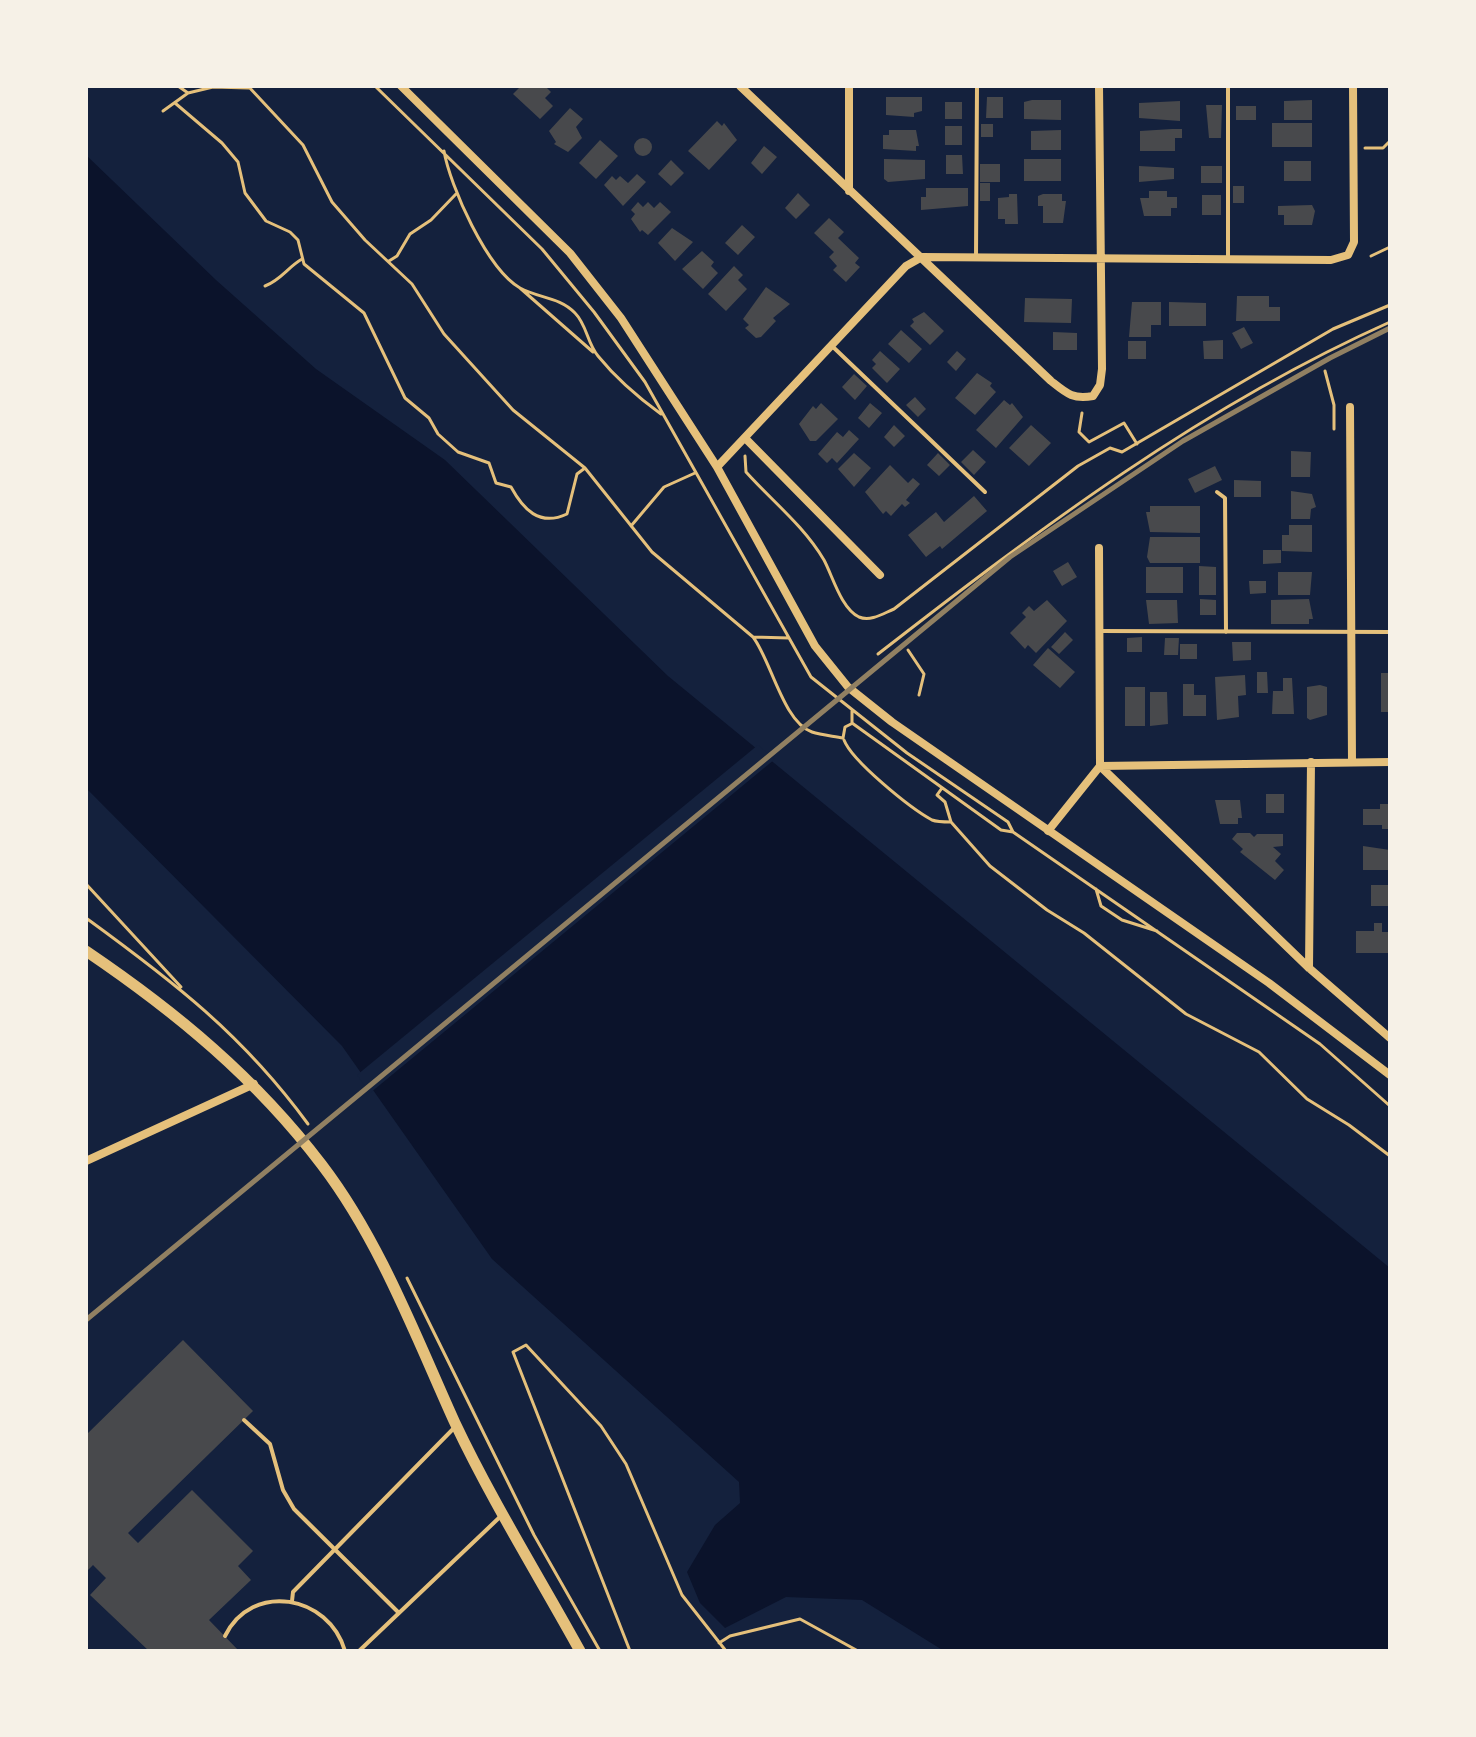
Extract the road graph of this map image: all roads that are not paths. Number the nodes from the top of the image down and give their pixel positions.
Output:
1 (401, 86) edge
2 (740, 86) edge
3 (849, 86) edge
4 (977, 86) edge
5 (1099, 86) edge
6 (1228, 86) edge
7 (1353, 86) edge
8 (849, 191) junction
9 (922, 257) junction
10 (976, 257) junction
11 (1099, 258) junction
12 (1228, 259) junction
13 (832, 346) junction
14 (1350, 407) dead end
15 (746, 439) junction
16 (717, 467) junction
17 (985, 492) dead end
18 (1217, 492) dead end
19 (1099, 548) dead end
20 (880, 575) dead end
21 (1100, 631) junction
22 (1226, 632) junction
23 (1352, 632) junction
24 (1390, 632) edge
25 (1311, 762) junction
26 (1352, 762) junction
27 (1390, 762) edge
28 (1100, 766) junction
29 (1048, 831) junction
30 (86, 951) edge
31 (1309, 968) junction
32 (1390, 1038) edge
33 (1390, 1075) edge
34 (254, 1084) junction
35 (87, 1159) edge
36 (244, 1420) dead end
37 (457, 1426) junction
38 (503, 1514) junction
39 (335, 1550) junction
40 (292, 1601) junction
41 (399, 1613) junction
42 (225, 1636) dead end
43 (345, 1651) edge
44 (359, 1651) edge
45 (580, 1651) edge

1 - 16 street
2 - 8 street
3 - 8 street
4 - 10 lane
5 - 11 street
6 - 12 lane
7 - 12 street
8 - 9 street
9 - 10 street
9 - 11 street
9 - 13 street
10 - 11 street
11 - 12 street
13 - 15 street
13 - 17 lane
14 - 23 street
15 - 16 street
15 - 20 street
16 - 29 street
18 - 22 lane
19 - 21 street
21 - 22 lane
21 - 28 street
22 - 23 lane
23 - 24 lane
23 - 26 street
25 - 26 street
25 - 28 street
25 - 31 street
26 - 27 street
28 - 29 street
28 - 31 street
29 - 33 street
30 - 34 street
31 - 32 street
34 - 35 street
34 - 37 street
36 - 39 lane
37 - 38 street
37 - 39 lane
38 - 41 lane
38 - 45 street
39 - 40 lane
39 - 41 lane
40 - 42 lane
40 - 43 lane
41 - 44 lane

